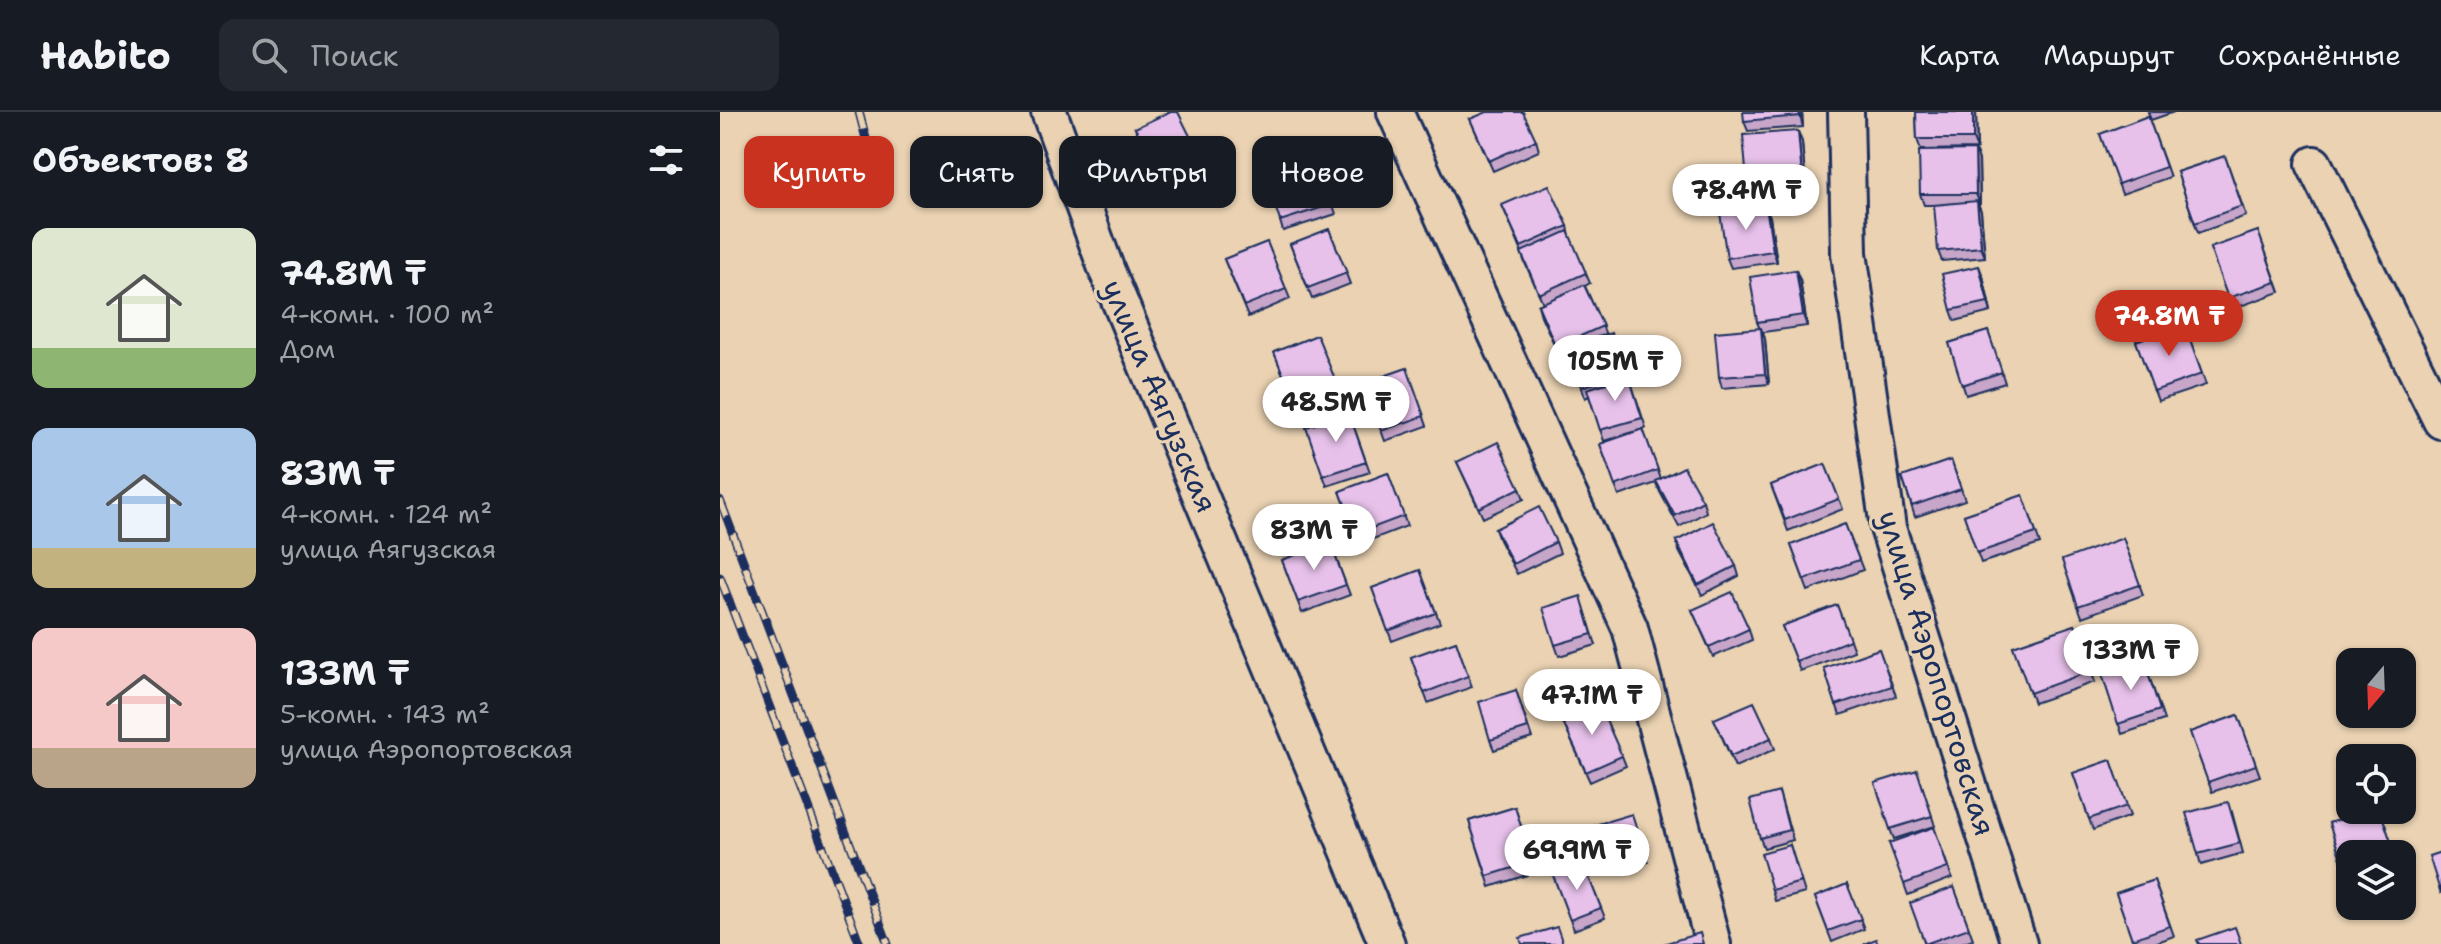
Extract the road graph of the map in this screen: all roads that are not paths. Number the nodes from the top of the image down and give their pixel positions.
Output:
1 (1049, 112) edge
2 (1395, 112) edge
3 (1846, 112) edge
4 (2314, 164) dead end
5 (2441, 421) edge
6 (1387, 944) edge
7 (1713, 944) edge
8 (2019, 944) edge

1 - 6 street, улица Аягузская
2 - 7 street
3 - 8 street, улица Аэропортовская
4 - 5 street

